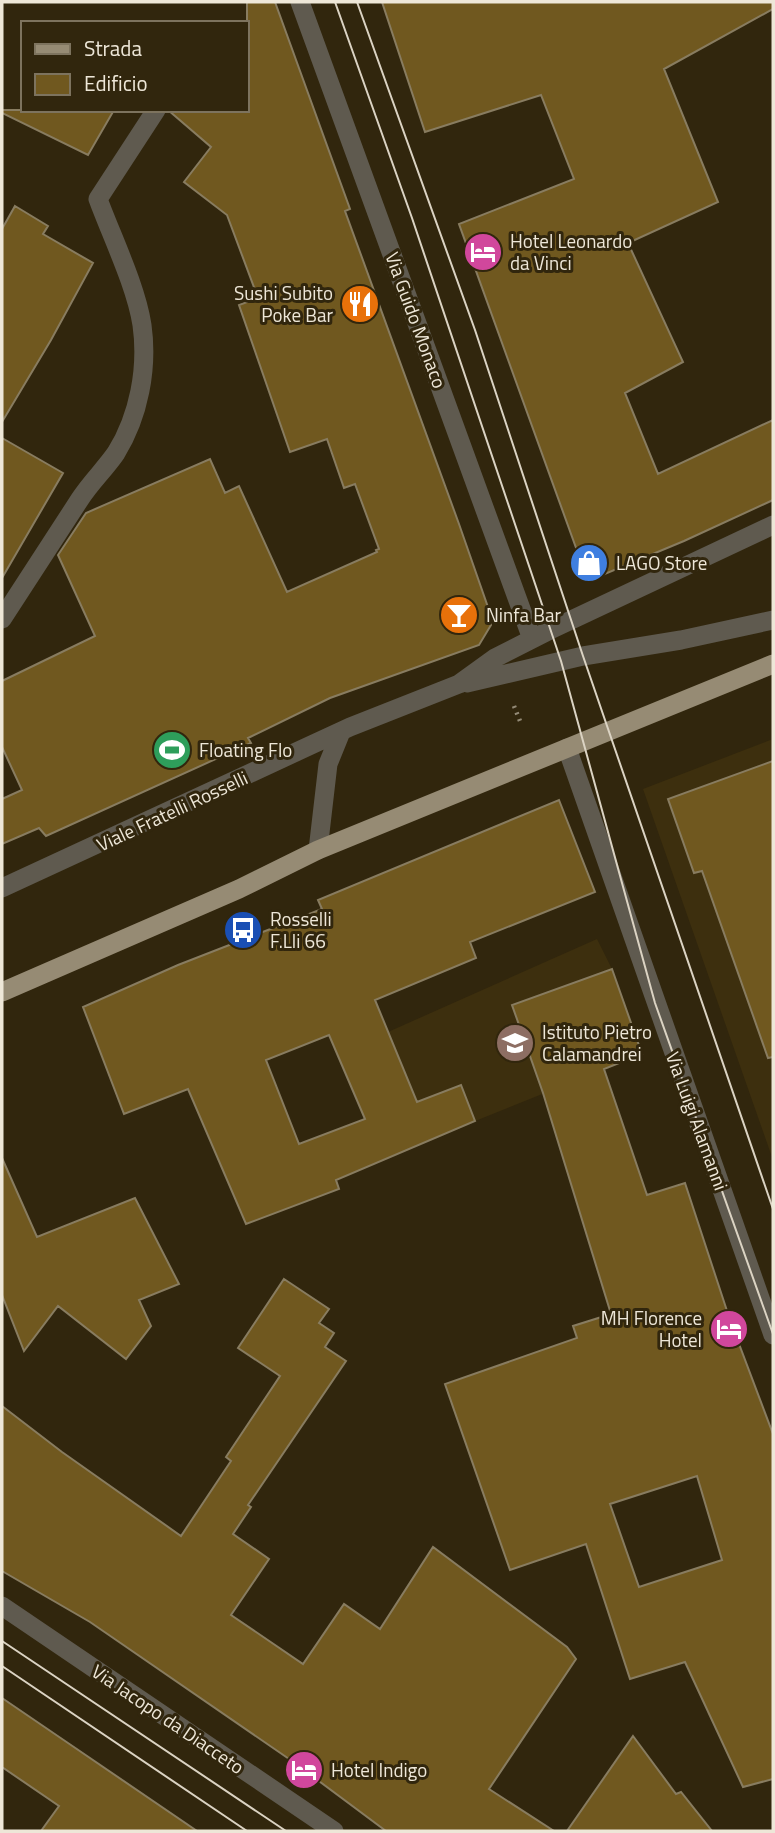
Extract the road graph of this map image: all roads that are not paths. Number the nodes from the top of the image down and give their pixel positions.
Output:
1 (300, 2) edge
2 (155, 112) edge
3 (773, 526) edge
4 (2, 619) edge
5 (773, 620) edge
6 (531, 639) junction
7 (773, 664) edge
8 (459, 684) junction
9 (341, 732) junction
10 (567, 748) junction
11 (318, 850) junction
12 (2, 888) edge
13 (2, 992) edge
14 (773, 1335) edge
15 (2, 1606) edge
16 (334, 1831) edge

1 - 6 street, Via Guido Monaco
2 - 4 street
3 - 6 street, Viale Fratelli Rosselli
5 - 8 street, Viale Fratelli Rosselli
6 - 8 street, Viale Fratelli Rosselli
7 - 10 main road
8 - 9 street, Viale Fratelli Rosselli
9 - 11 street
9 - 12 street, Viale Fratelli Rosselli
10 - 11 main road
10 - 14 street, Via Luigi Alamanni
11 - 13 main road
15 - 16 street, Via Jacopo da Diacceto

